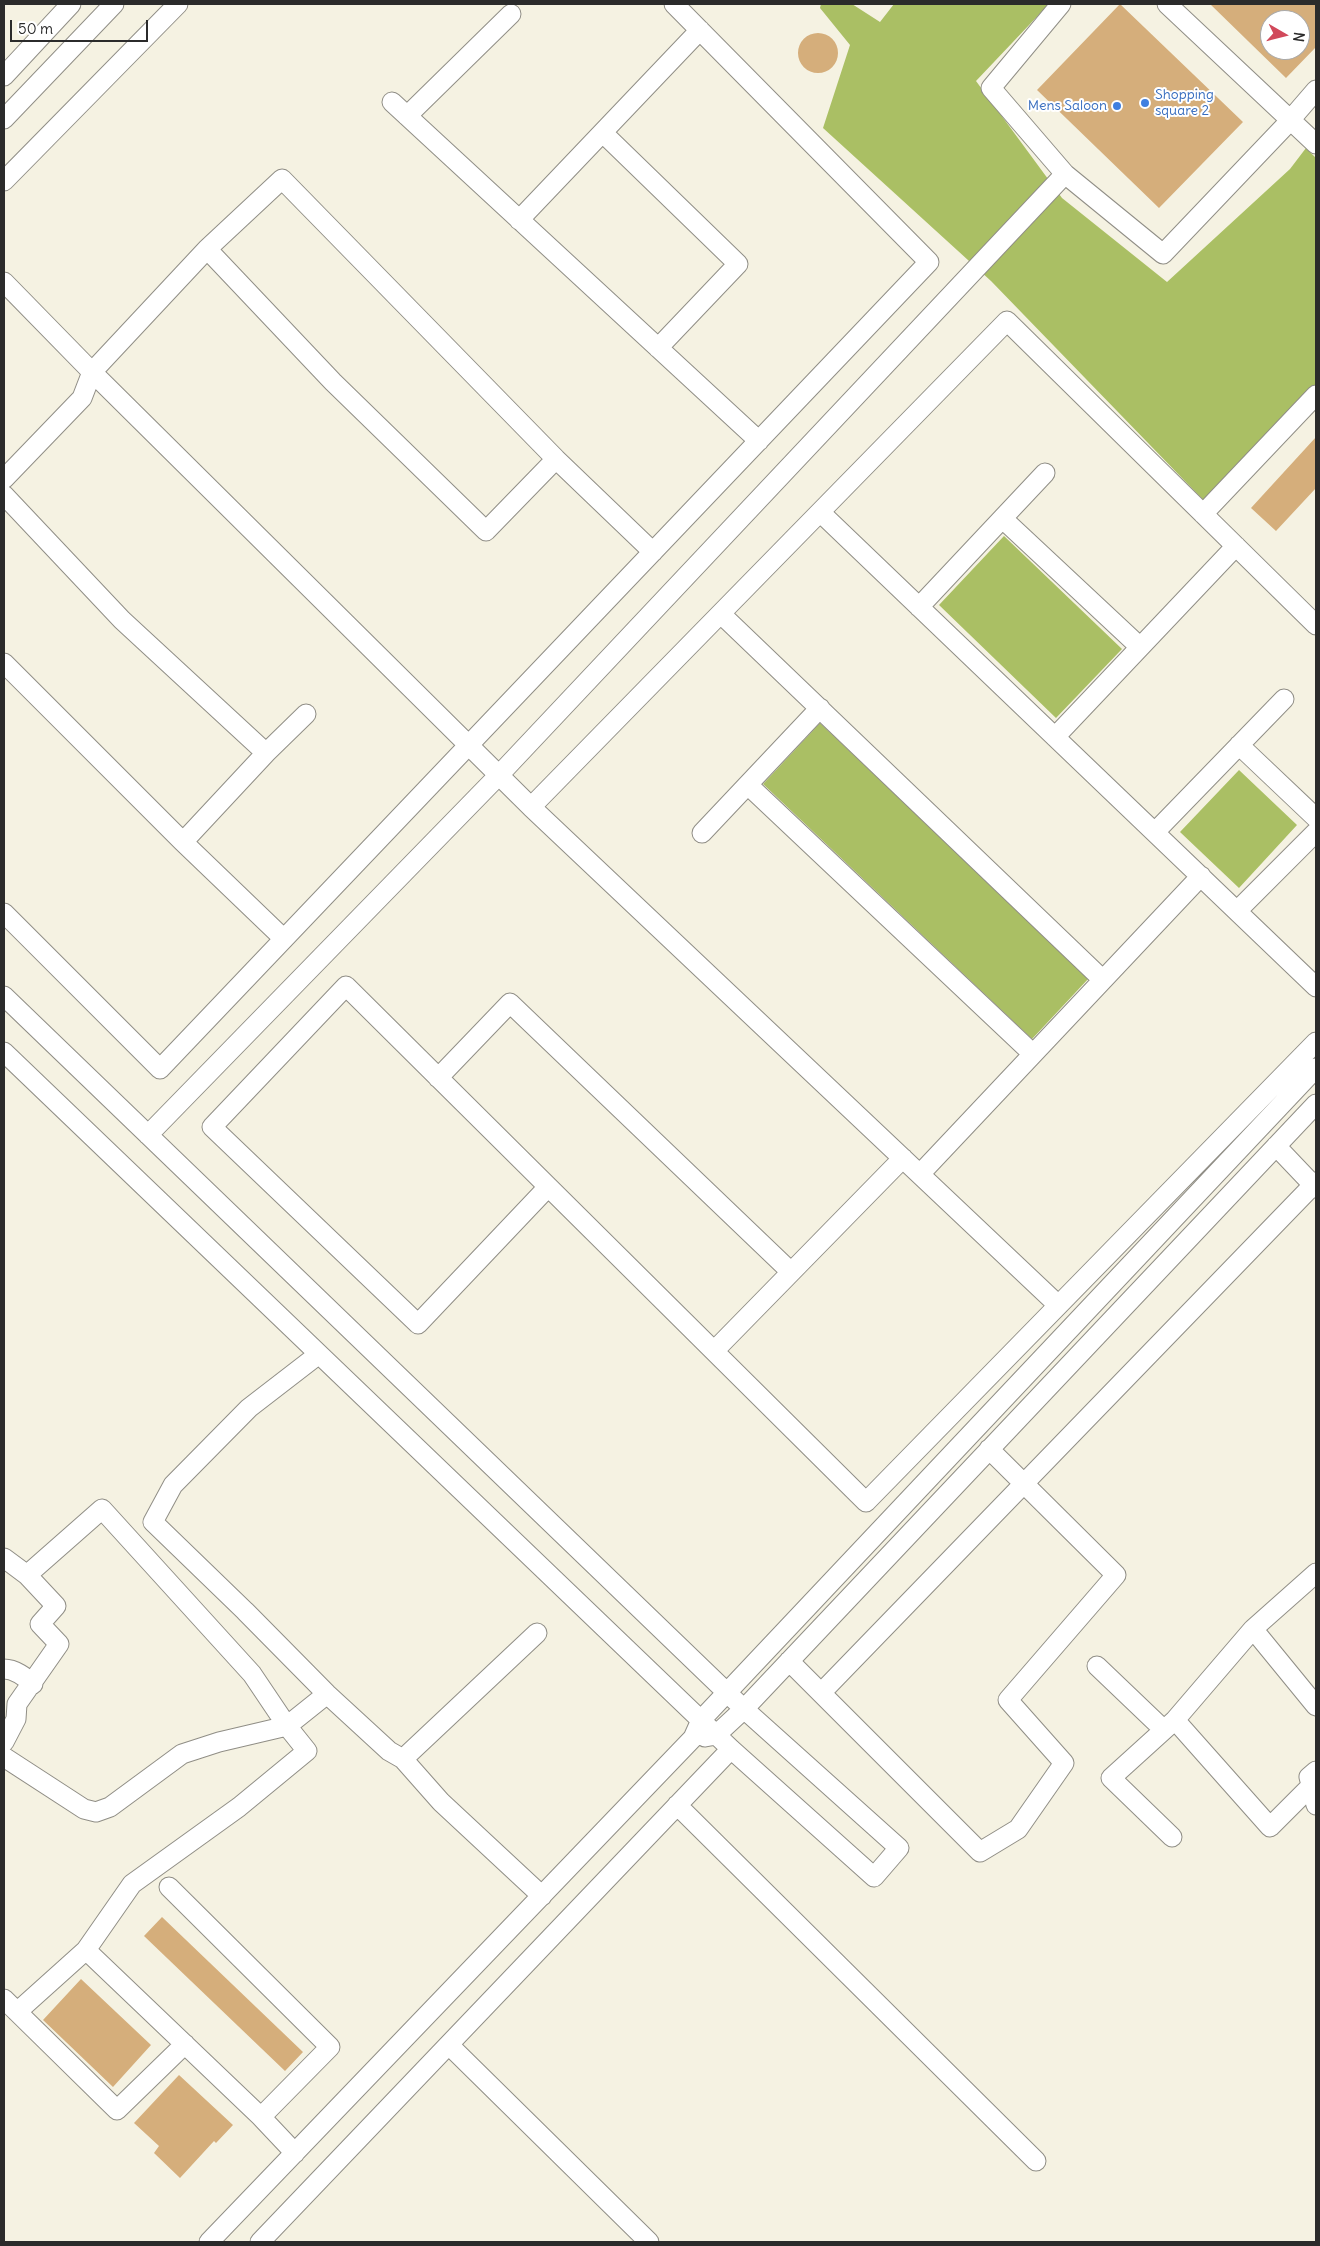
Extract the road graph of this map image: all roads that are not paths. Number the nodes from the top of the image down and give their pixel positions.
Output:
1 (71, 4) edge
2 (114, 4) edge
3 (178, 4) edge
4 (674, 4) edge
5 (1061, 4) edge
6 (1167, 4) edge
7 (511, 14) dead end
8 (700, 30) junction
9 (4, 76) edge
10 (1316, 90) edge
11 (392, 102) dead end
12 (407, 116) junction
13 (4, 119) edge
14 (1291, 119) junction
15 (603, 133) junction
16 (1316, 144) edge
17 (1065, 174) junction
18 (4, 181) edge
19 (519, 220) junction
20 (207, 249) junction
21 (4, 282) edge
22 (658, 348) junction
23 (92, 372) junction
24 (1316, 395) edge
25 (759, 441) junction
26 (556, 459) junction
27 (1046, 473) dead end
28 (4, 478) edge
29 (4, 495) edge
30 (820, 512) junction
31 (1203, 514) junction
32 (1003, 519) junction
33 (1236, 546) junction
34 (654, 552) junction
35 (919, 607) junction
36 (721, 614) junction
37 (1316, 625) edge
38 (1140, 647) junction
39 (4, 663) edge
40 (1284, 699) dead end
41 (820, 708) junction
42 (306, 714) dead end
43 (1055, 737) junction
44 (469, 745) junction
45 (1239, 745) junction
46 (266, 753) junction
47 (499, 774) junction
48 (748, 785) junction
49 (531, 807) junction
50 (1316, 818) edge
51 (1155, 832) junction
52 (1316, 832) edge
53 (702, 833) dead end
54 (183, 842) junction
55 (1201, 876) junction
56 (1236, 910) junction
57 (4, 913) edge
58 (284, 939) junction
59 (1103, 980) junction
60 (1316, 987) edge
61 (4, 996) edge
62 (1316, 1042) edge
63 (4, 1052) edge
64 (1033, 1054) junction
65 (1316, 1068) edge
66 (438, 1078) junction
67 (1316, 1104) edge
68 (148, 1135) junction
69 (1276, 1146) junction
70 (903, 1158) junction
71 (920, 1174) junction
72 (1315, 1185) edge
73 (548, 1187) junction
74 (791, 1272) junction
75 (1058, 1305) junction
76 (714, 1351) junction
77 (318, 1354) junction
78 (989, 1449) junction
79 (1024, 1483) junction
80 (153, 1522) junction
81 (124, 1533) junction
82 (4, 1558) edge
83 (1316, 1573) edge
84 (26, 1575) junction
85 (1252, 1629) junction
86 (537, 1633) dead end
87 (789, 1661) junction
88 (1097, 1666) dead end
89 (4, 1669) edge
90 (33, 1684) junction
91 (727, 1693) junction
92 (821, 1693) junction
93 (327, 1694) junction
94 (10, 1702) edge
95 (1316, 1706) edge
96 (744, 1709) junction
97 (701, 1720) junction
98 (1169, 1725) junction
99 (287, 1726) junction
100 (716, 1736) junction
101 (694, 1738) junction
102 (4, 1742) edge
103 (731, 1749) junction
104 (4, 1757) edge
105 (403, 1759) junction
106 (1314, 1778) edge
107 (1316, 1805) edge
108 (677, 1806) junction
109 (1172, 1837) dead end
110 (169, 1887) dead end
111 (542, 1896) junction
112 (86, 1950) junction
113 (10, 2005) edge
114 (184, 2044) junction
115 (449, 2044) junction
116 (261, 2117) junction
117 (294, 2153) junction
118 (1036, 2161) dead end
119 (209, 2242) edge
120 (260, 2242) edge
121 (649, 2242) edge

1 - 9 street
2 - 13 street
3 - 18 street
4 - 8 street
5 - 17 street
6 - 14 street
7 - 12 street
8 - 15 street
8 - 25 street
10 - 14 street
11 - 12 street
12 - 19 street
14 - 16 street
14 - 17 street
15 - 19 street
15 - 22 street
17 - 47 street
19 - 22 street
20 - 23 street
20 - 26 street
20 - 26 street
21 - 23 street
22 - 25 street
23 - 28 street
23 - 44 street
24 - 31 street
25 - 34 street
26 - 34 street
27 - 32 street
29 - 46 street
30 - 31 street
30 - 35 street
30 - 36 street
31 - 33 street
32 - 35 street
32 - 38 street
33 - 37 street
33 - 38 street
34 - 44 street
35 - 43 street
36 - 41 street
36 - 49 street
38 - 43 street
39 - 54 street
40 - 45 street
41 - 48 street
41 - 59 street
42 - 46 street
43 - 51 street
44 - 47 street
44 - 58 street
45 - 50 street
45 - 51 street
46 - 54 street
47 - 49 street
47 - 68 street
48 - 53 street
48 - 64 street
49 - 70 street
51 - 55 street
52 - 56 street
54 - 58 street
55 - 56 street
55 - 59 street
56 - 60 street
57 - 58 street
59 - 64 street
61 - 68 street
62 - 75 street
63 - 77 street
64 - 71 street
65 - 91 street
66 - 73 street
66 - 73 street
66 - 74 street
67 - 69 street
68 - 91 street
69 - 72 street
69 - 78 street
70 - 71 street
70 - 74 street
71 - 75 street
72 - 79 street
73 - 76 street
74 - 76 street
75 - 76 street
77 - 80 street
77 - 97 street
78 - 79 street
78 - 87 street
79 - 92 street
79 - 92 street
80 - 81 street
80 - 93 street
81 - 84 street
81 - 99 street
82 - 84 street
83 - 85 street
84 - 90 street
85 - 95 street
85 - 98 street
86 - 105 street
87 - 92 street
87 - 96 street
88 - 98 street
89 - 90 street
90 - 94 street
91 - 96 street
91 - 97 street
93 - 99 street
93 - 105 street
94 - 102 street
96 - 100 street
96 - 103 street
97 - 100 street
97 - 101 street
98 - 106 street
98 - 109 street
99 - 104 street
99 - 112 street
100 - 101 street
100 - 103 street
101 - 111 street
103 - 108 street
105 - 111 street
106 - 107 street
108 - 115 street
108 - 118 street
110 - 116 street
111 - 117 street
112 - 113 street
112 - 114 street
113 - 114 street
114 - 116 street
115 - 120 street
115 - 121 street
116 - 117 street
117 - 119 street

